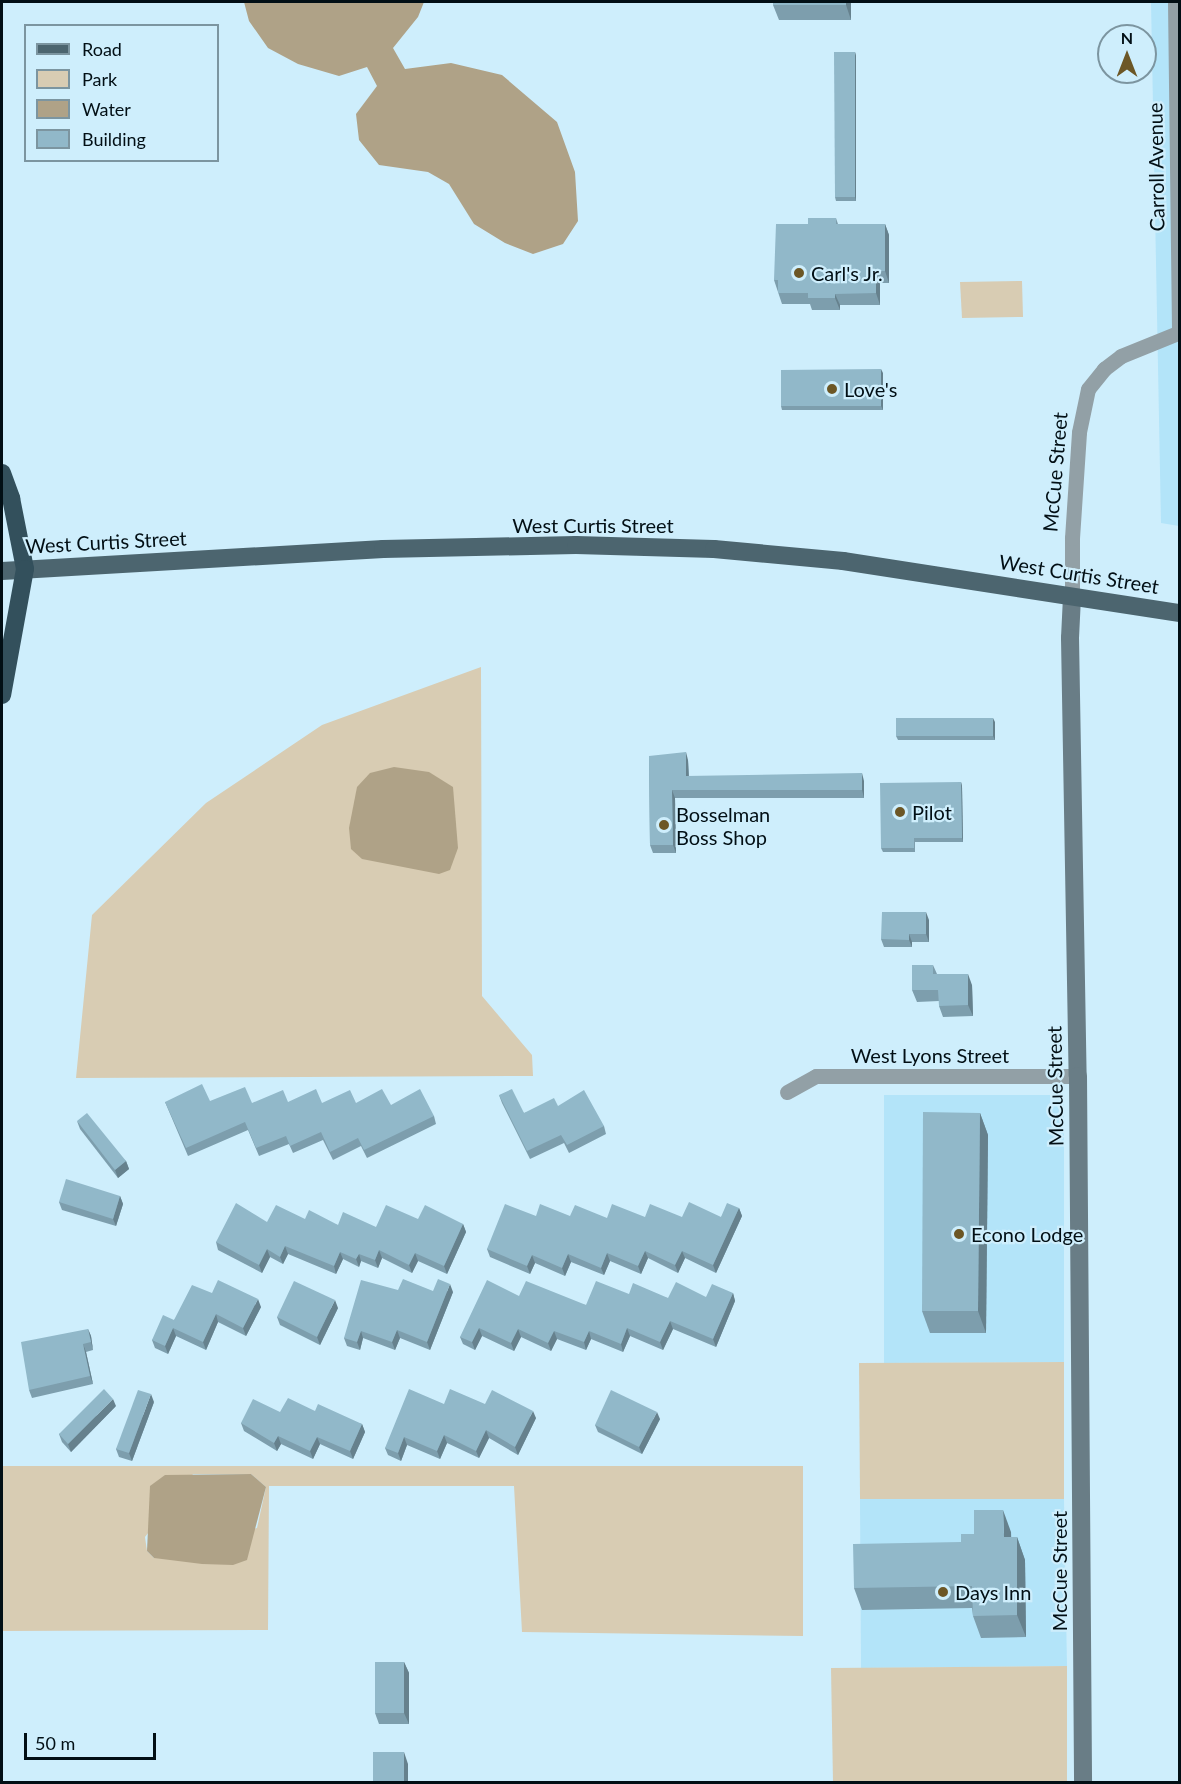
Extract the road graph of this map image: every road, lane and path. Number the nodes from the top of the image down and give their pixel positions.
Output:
1 (1175, 2) edge
2 (1179, 332) edge
3 (2, 473) edge
4 (25, 569) junction
5 (2, 571) edge
6 (1072, 597) junction
7 (1179, 613) edge
8 (2, 694) edge
9 (1078, 1076) junction
10 (787, 1092) dead end
11 (1083, 1782) edge

1 - 2 street, Carroll Avenue
2 - 6 street, McCue Street
3 - 4 highway
4 - 5 main road, West Curtis Street
4 - 6 main road, West Curtis Street
4 - 8 highway
6 - 7 main road, West Curtis Street
6 - 9 main road, McCue Street
9 - 10 street, West Lyons Street
9 - 11 main road, McCue Street

